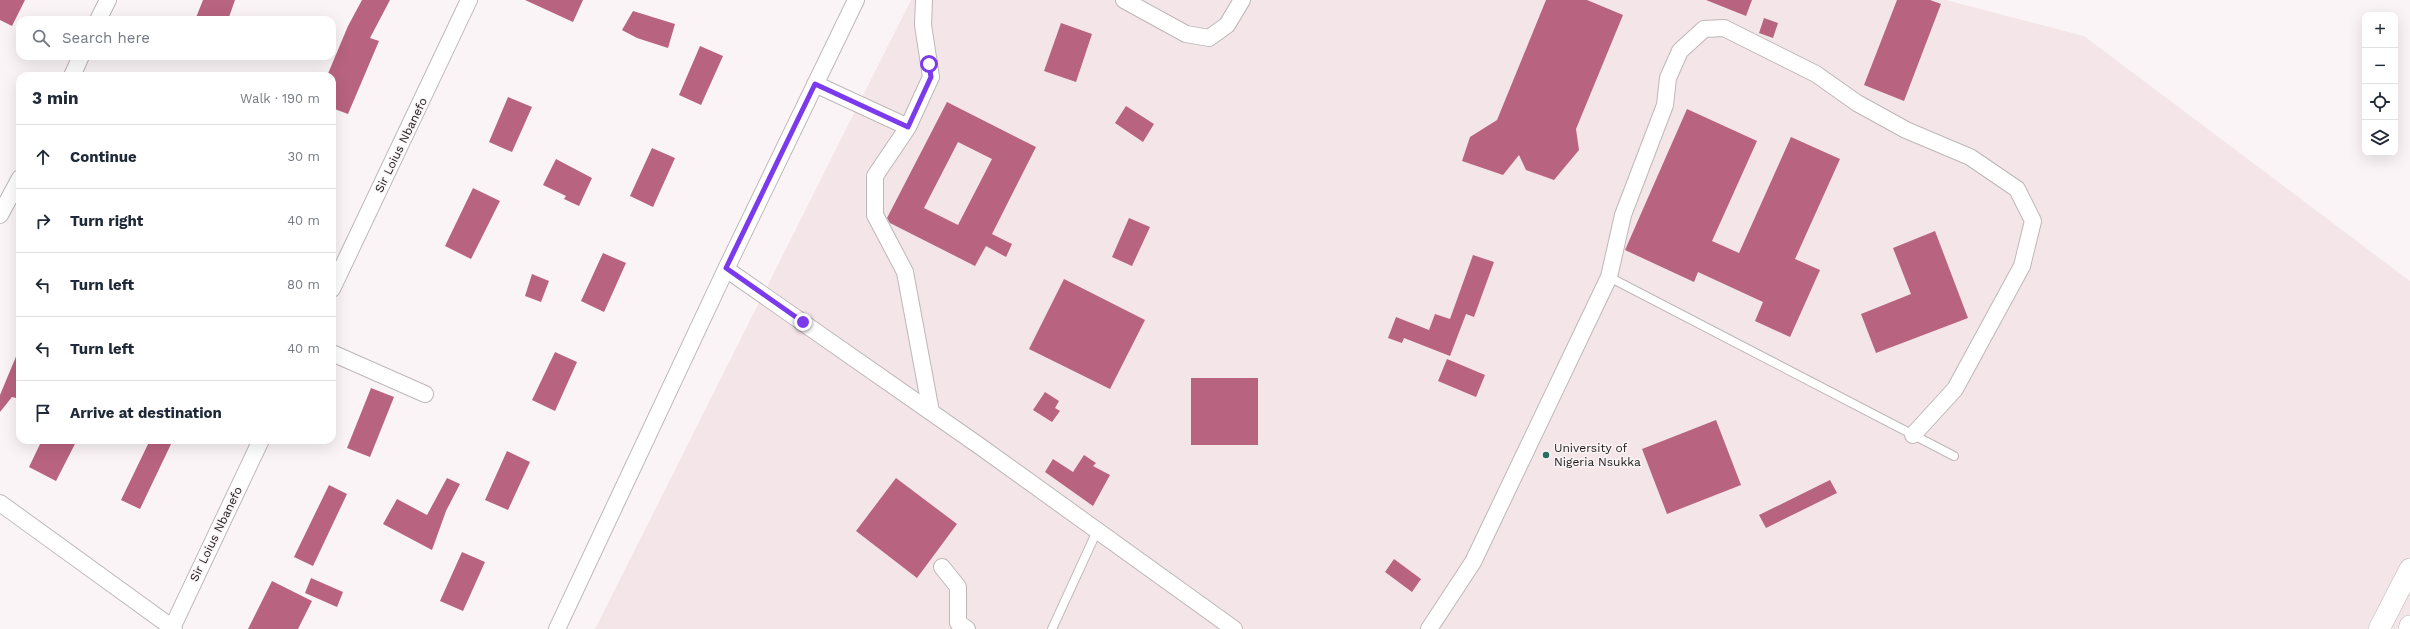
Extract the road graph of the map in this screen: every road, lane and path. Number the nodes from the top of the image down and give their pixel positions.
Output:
1 (108, 0) edge
2 (469, 0) edge
3 (856, 0) edge
4 (924, 0) edge
5 (1124, 0) edge
6 (1242, 0) edge
7 (100, 16) edge
8 (79, 60) edge
9 (74, 72) edge
10 (815, 84) junction
11 (908, 127) junction
12 (16, 185) edge
13 (0, 215) edge
14 (726, 268) junction
15 (1609, 277) junction
16 (336, 281) edge
17 (336, 355) edge
18 (425, 394) dead end
19 (931, 412) junction
20 (1913, 435) junction
21 (259, 444) edge
22 (1954, 456) dead end
23 (0, 503) edge
24 (1098, 531) junction
25 (942, 567) dead end
26 (2410, 569) edge
27 (2410, 626) edge
28 (173, 628) edge
29 (557, 629) edge
30 (966, 629) edge
31 (1052, 629) edge
32 (1234, 629) edge
33 (1429, 629) edge
34 (2379, 629) edge
35 (2409, 629) edge

1 - 7 street
2 - 16 street, Sir Loius Nbanefo
3 - 10 street
4 - 11 street
5 - 6 street
8 - 9 street
10 - 11 street
10 - 14 street
11 - 19 street
12 - 13 street
14 - 19 street
14 - 29 street
15 - 20 lane
15 - 20 street
15 - 33 street
17 - 18 street
19 - 24 street
20 - 22 lane
21 - 28 street, Sir Loius Nbanefo
23 - 28 street
24 - 31 lane
24 - 32 street
25 - 30 street
26 - 34 street
27 - 35 street

